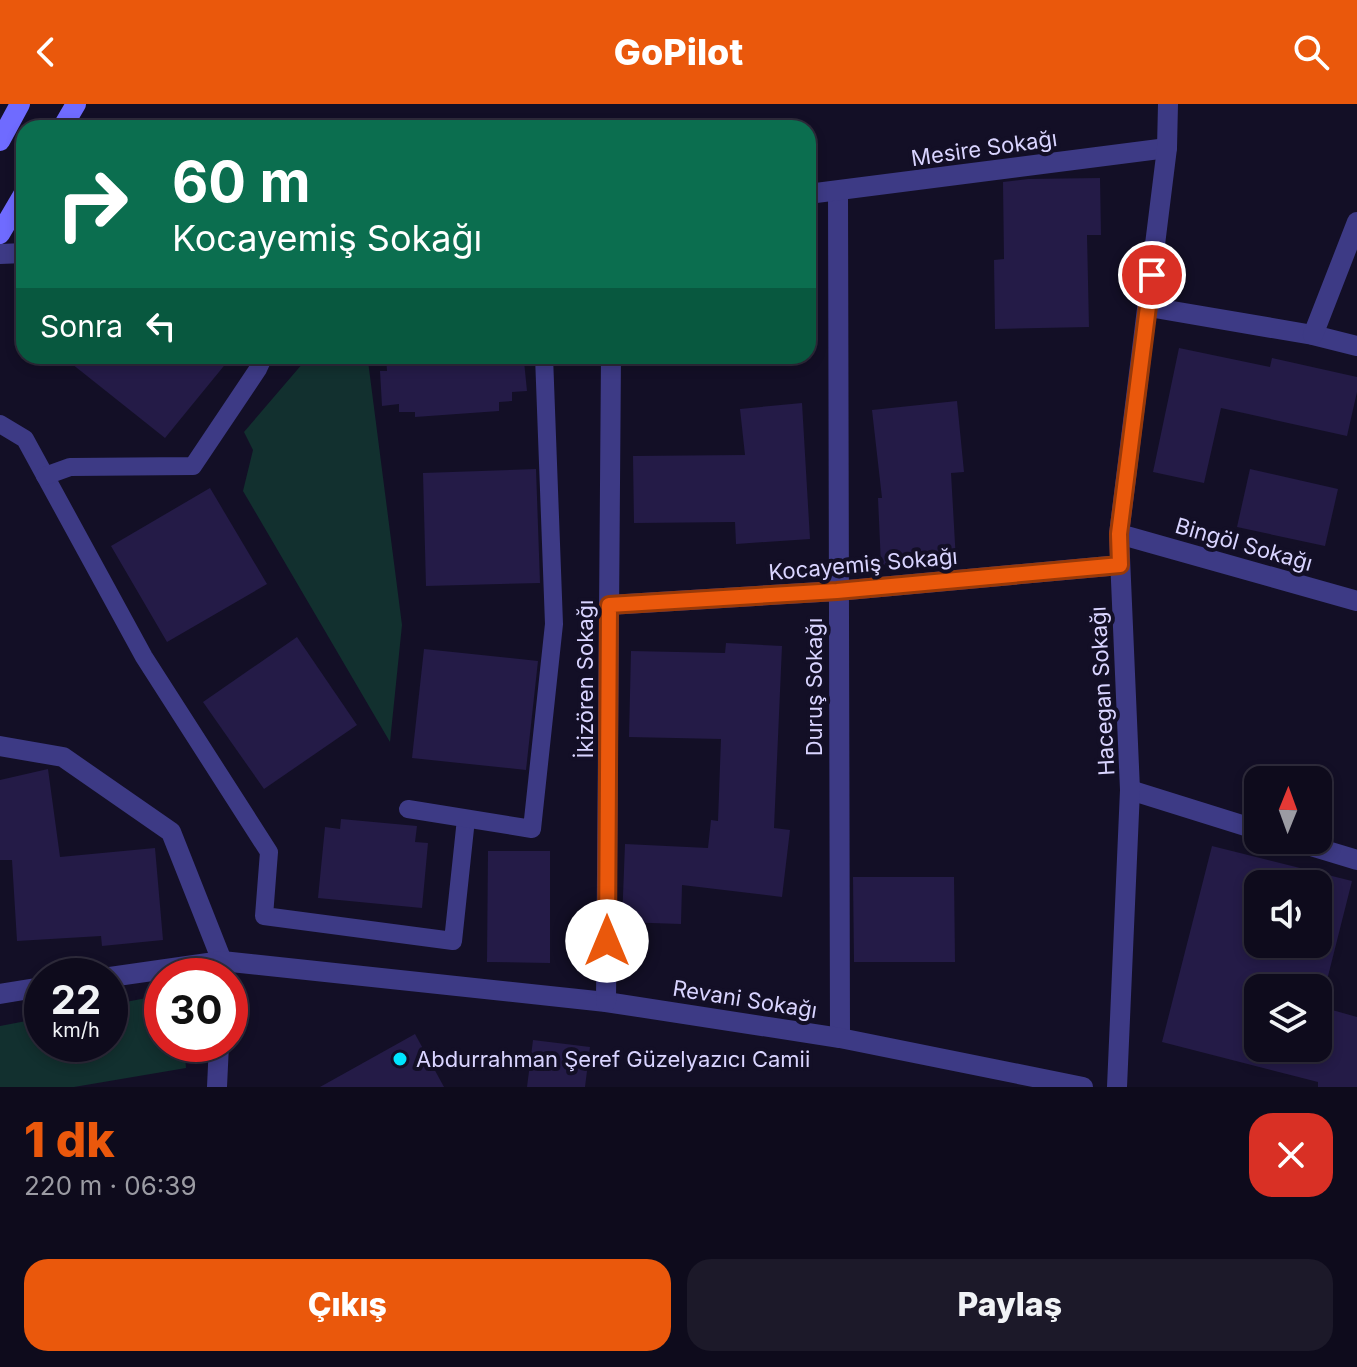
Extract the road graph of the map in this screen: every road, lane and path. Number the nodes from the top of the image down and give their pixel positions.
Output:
1 (20, 104) edge
2 (1168, 104) edge
3 (0, 141) edge
4 (1167, 148) junction
5 (838, 191) junction
6 (816, 193) edge
7 (16, 207) edge
8 (1357, 222) edge
9 (0, 234) edge
10 (1149, 307) junction
11 (1313, 335) junction
12 (1357, 346) edge
13 (260, 364) edge
14 (544, 364) edge
15 (611, 364) edge
16 (0, 424) edge
17 (45, 476) junction
18 (1119, 534) junction
19 (1120, 565) junction
20 (837, 591) junction
21 (1357, 601) edge
22 (609, 605) junction
23 (0, 746) edge
24 (1130, 790) junction
25 (408, 809) dead end
26 (466, 819) junction
27 (1244, 826) edge
28 (1332, 852) edge
29 (1357, 860) edge
30 (218, 958) edge
31 (248, 970) edge
32 (24, 990) edge
33 (0, 994) edge
34 (606, 1002) junction
35 (840, 1038) junction
36 (218, 1062) edge
37 (217, 1087) edge
38 (1083, 1087) edge
39 (1117, 1087) edge

1 - 3 main road
2 - 4 street, Hacegan Sokağı
4 - 5 street, Mesire Sokağı
4 - 10 street, Hacegan Sokağı
5 - 6 street, Mesire Sokağı
5 - 20 street, Duruş Sokağı
7 - 9 main road
8 - 11 street
10 - 11 street
10 - 18 street, Hacegan Sokağı
11 - 12 street
13 - 17 lane
14 - 26 lane
15 - 22 street, İkizören Sokağı
16 - 17 lane
17 - 26 lane
18 - 19 street, Hacegan Sokağı
18 - 21 street, Bingöl Sokağı
19 - 20 street, Kocayemiş Sokağı
19 - 24 street, Hacegan Sokağı
20 - 22 street, Kocayemiş Sokağı
20 - 35 street, Duruş Sokağı
22 - 34 street, İkizören Sokağı
23 - 30 street
24 - 27 street
24 - 39 street, Hacegan Sokağı
25 - 26 lane
28 - 29 street
31 - 34 street, Revani Sokağı
32 - 33 street
34 - 35 street, Revani Sokağı
35 - 38 street, Revani Sokağı
36 - 37 street

